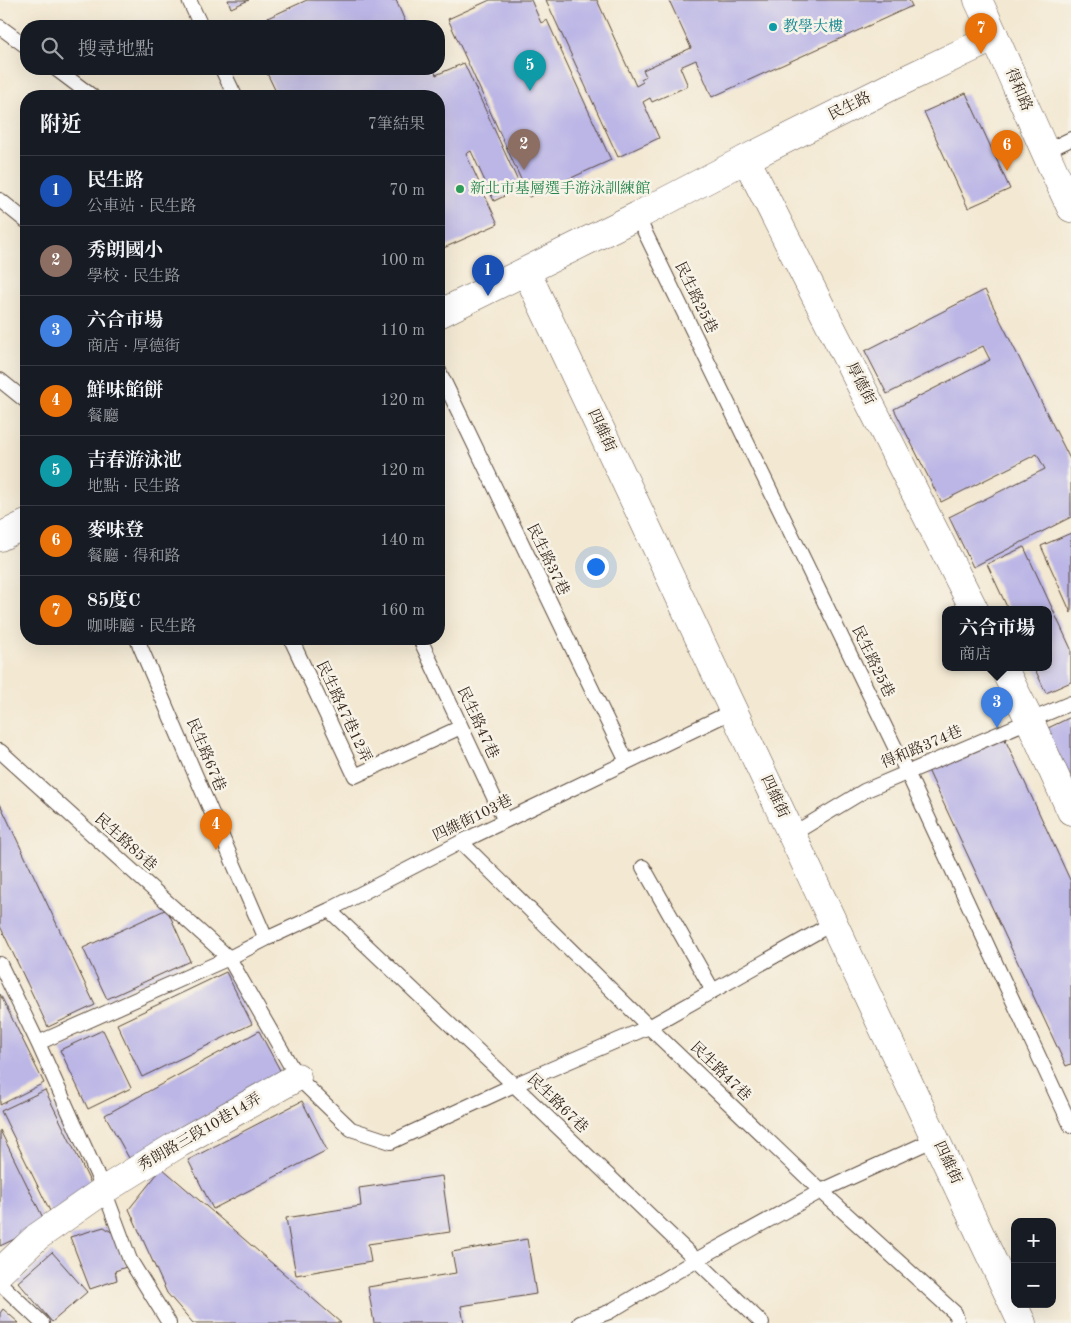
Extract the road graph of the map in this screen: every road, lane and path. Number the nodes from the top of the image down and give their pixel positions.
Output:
1 (189, 0) edge
2 (978, 0) edge
3 (198, 20) edge
4 (0, 27) edge
5 (995, 37) junction
6 (20, 42) edge
7 (64, 75) edge
8 (225, 75) edge
9 (84, 90) edge
10 (232, 90) edge
11 (1071, 139) edge
12 (1044, 152) junction
13 (746, 159) junction
14 (0, 200) edge
15 (1071, 208) edge
16 (20, 216) edge
17 (637, 216) junction
18 (526, 271) junction
19 (445, 311) edge
20 (0, 380) edge
21 (445, 384) edge
22 (20, 396) edge
23 (20, 527) edge
24 (0, 537) edge
25 (972, 606) edge
26 (140, 645) edge
27 (294, 645) edge
28 (423, 645) edge
29 (1005, 671) edge
30 (1071, 703) edge
31 (733, 711) junction
32 (1029, 720) junction
33 (461, 727) junction
34 (0, 751) edge
35 (626, 762) junction
36 (907, 772) junction
37 (1071, 811) edge
38 (505, 821) junction
39 (791, 834) junction
40 (461, 842) junction
41 (643, 867) dead end
42 (329, 910) junction
43 (833, 923) junction
44 (266, 939) junction
45 (229, 958) junction
46 (0, 964) edge
47 (713, 991) junction
48 (649, 1027) junction
49 (38, 1043) junction
50 (297, 1077) junction
51 (514, 1085) junction
52 (1071, 1126) edge
53 (935, 1139) junction
54 (104, 1190) junction
55 (821, 1191) junction
56 (696, 1260) junction
57 (0, 1272) edge
58 (0, 1282) edge
59 (42, 1323) edge
60 (169, 1323) edge
61 (580, 1323) edge
62 (762, 1323) edge
63 (958, 1323) edge
64 (1022, 1323) edge

1 - 3 lane
2 - 5 street, 得和路
4 - 6 lane
5 - 12 street, 得和路
5 - 13 street, 民生路
7 - 9 lane
8 - 10 lane
11 - 12 lane
12 - 15 street, 得和路
13 - 17 street, 民生路
13 - 25 street, 厚德街
14 - 16 lane
17 - 18 street, 民生路
17 - 36 lane, 民生路25巷
18 - 19 street, 民生路
18 - 31 street, 四維街
20 - 22 lane
21 - 35 lane, 民生路37巷
23 - 24 street
26 - 44 lane, 民生路67巷
27 - 33 lane, 民生路47巷12弄
28 - 33 lane, 民生路47巷
29 - 32 street
30 - 32 lane, 得和路374巷
31 - 35 lane, 四維街103巷
31 - 39 street, 四維街
32 - 36 lane, 得和路374巷
32 - 37 street
33 - 38 lane, 民生路47巷
34 - 45 lane, 民生路85巷
35 - 38 lane, 四維街103巷
36 - 39 lane, 得和路374巷
36 - 52 lane, 民生路25巷
38 - 40 lane, 四維街103巷
39 - 43 street, 四維街
40 - 42 lane, 四維街103巷
40 - 48 lane, 民生路47巷
41 - 47 lane
42 - 44 lane, 四維街103巷
42 - 51 lane, 民生路67巷
43 - 47 lane, 民生路85巷
43 - 53 street, 四維街
44 - 45 lane, 四維街103巷
45 - 49 lane
45 - 50 lane, 民生路85巷
46 - 49 lane
47 - 48 lane, 民生路85巷
48 - 51 lane, 民生路85巷
48 - 55 lane, 民生路47巷
49 - 54 lane
50 - 51 lane, 民生路85巷
50 - 54 street, 秀朗路三段10巷14弄
51 - 56 lane, 民生路67巷
53 - 55 lane
53 - 64 street, 四維街
54 - 57 street, 秀朗路三段10巷14弄
54 - 60 lane
55 - 56 lane
55 - 63 lane, 民生路47巷
56 - 61 lane
56 - 62 lane, 民生路67巷
58 - 59 lane

